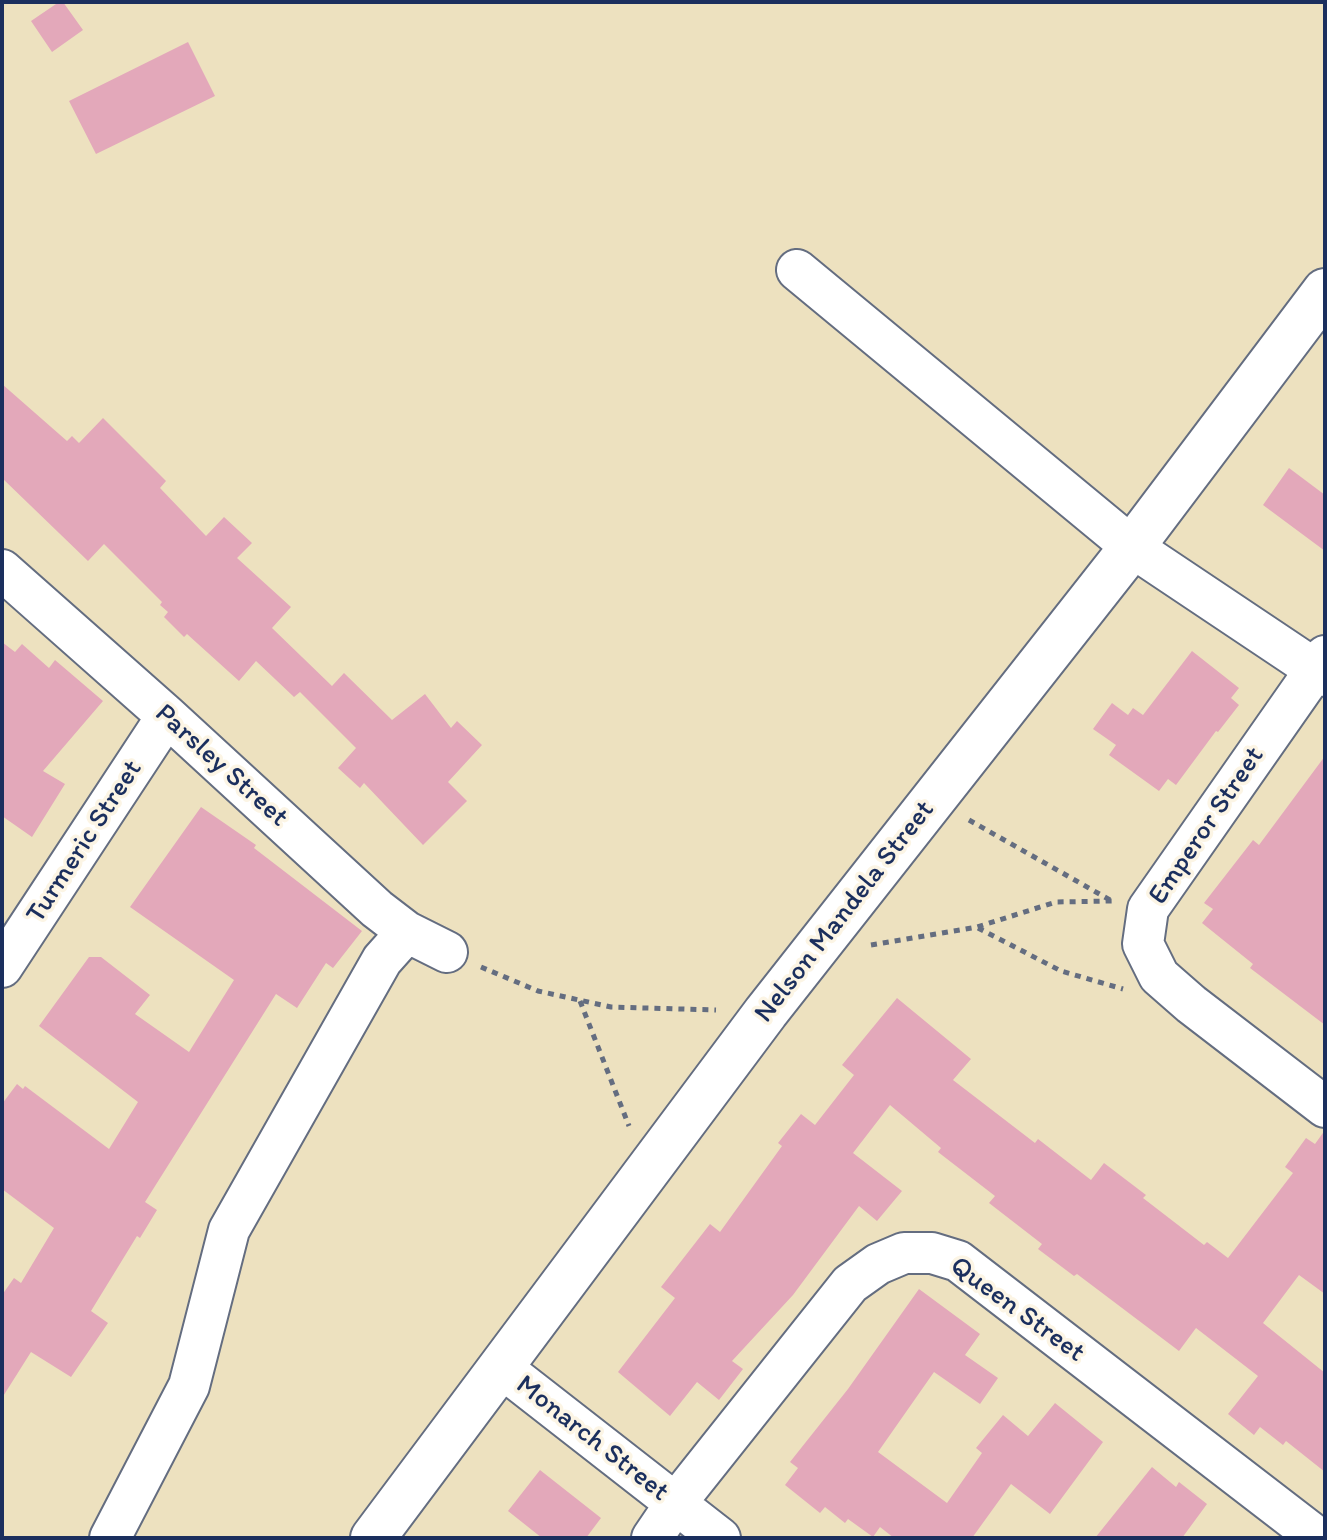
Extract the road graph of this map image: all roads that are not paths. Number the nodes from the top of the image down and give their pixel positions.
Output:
1 (797, 270) dead end
2 (1325, 291) edge
3 (1132, 547) junction
4 (2, 570) edge
5 (1322, 667) edge
6 (167, 716) junction
7 (407, 932) junction
8 (447, 952) road end
9 (2, 967) edge
10 (1325, 1107) edge
11 (502, 1368) junction
12 (675, 1504) junction
13 (110, 1538) edge
14 (373, 1538) edge
15 (652, 1538) edge
16 (720, 1538) edge
17 (1318, 1538) edge

1 - 3 street
2 - 3 street, Nelson Mandela Street
3 - 5 street
3 - 11 street, Nelson Mandela Street
4 - 6 street, Parsley Street
5 - 10 street, Emperor Street
6 - 7 street, Parsley Street
6 - 9 street, Turmeric Street
7 - 8 street, Parsley Street
7 - 13 street
11 - 12 street, Monarch Street
11 - 14 street, Nelson Mandela Street
12 - 15 street, Queen Street
12 - 16 street, Monarch Street
12 - 17 street, Queen Street

